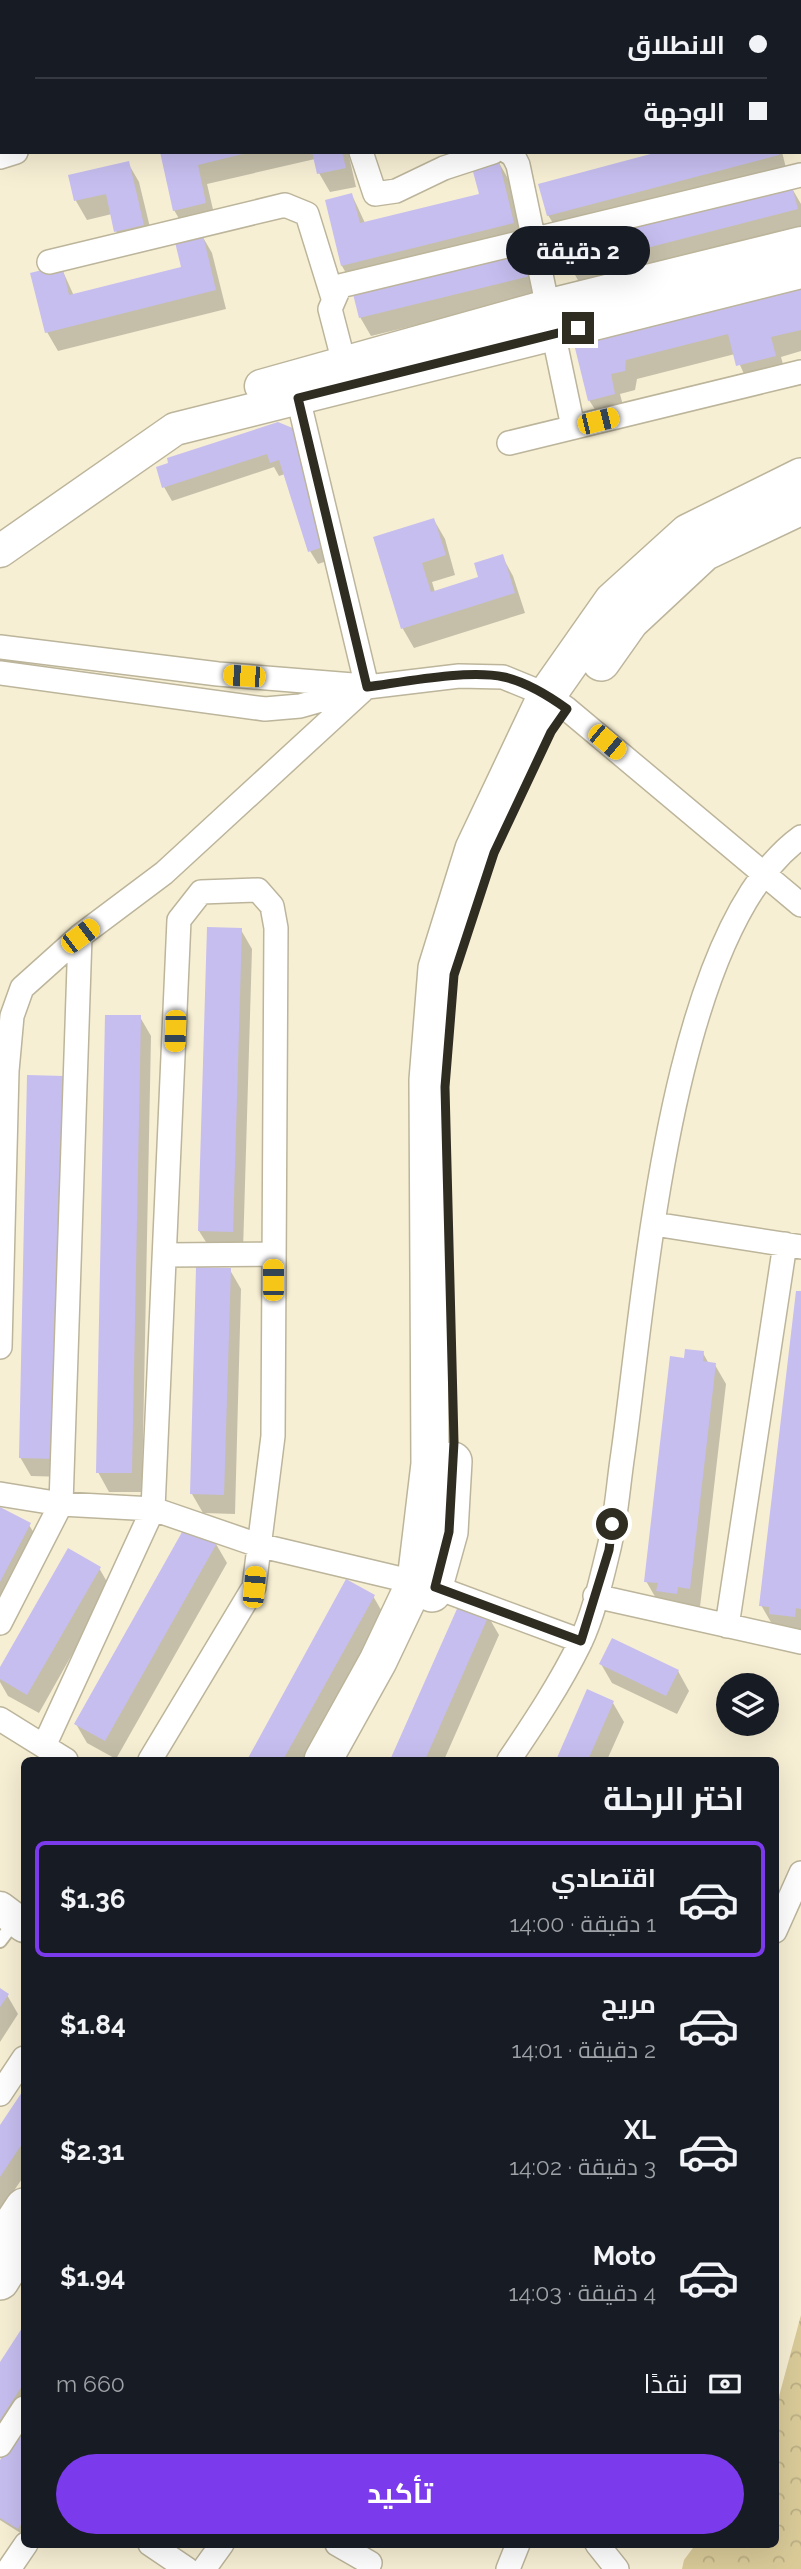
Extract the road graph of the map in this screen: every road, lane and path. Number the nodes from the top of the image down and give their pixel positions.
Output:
1 (362, 154) edge
2 (487, 154) edge
3 (511, 154) edge
4 (801, 175) edge
5 (533, 238) junction
6 (801, 243) edge
7 (49, 262) dead end
8 (801, 272) edge
9 (333, 298) junction
10 (552, 320) junction
11 (344, 363) junction
12 (801, 372) edge
13 (298, 398) junction
14 (573, 427) junction
15 (509, 443) dead end
16 (801, 477) edge
17 (801, 506) edge
18 (0, 524) edge
19 (0, 551) edge
20 (0, 646) edge
21 (0, 673) edge
22 (367, 687) junction
23 (557, 702) junction
24 (801, 837) edge
25 (164, 873) junction
26 (765, 874) junction
27 (189, 905) junction
28 (801, 905) edge
29 (80, 936) junction
30 (22, 988) junction
31 (0, 1000) edge
32 (654, 1224) junction
33 (793, 1245) edge
34 (273, 1254) junction
35 (167, 1255) junction
36 (0, 1346) edge
37 (0, 1494) edge
38 (61, 1504) junction
39 (153, 1508) junction
40 (258, 1545) junction
41 (426, 1584) junction
42 (595, 1596) junction
43 (0, 1623) edge
44 (727, 1626) junction
45 (581, 1641) junction
46 (801, 1642) edge
47 (0, 1719) edge
48 (44, 1746) junction
49 (61, 1757) edge
50 (152, 1757) edge
51 (325, 1757) edge
52 (345, 1757) edge
53 (511, 1757) edge
54 (801, 1873) edge
55 (779, 1922) edge
56 (21, 2062) edge
57 (0, 2094) edge
58 (21, 2212) edge
59 (0, 2243) edge
60 (21, 2249) edge
61 (0, 2281) edge
62 (21, 2412) edge
63 (0, 2445) edge
64 (156, 2548) edge
65 (219, 2548) edge
66 (346, 2548) edge
67 (516, 2548) edge
68 (600, 2548) edge
69 (372, 2559) edge
70 (187, 2569) edge
71 (204, 2569) edge
72 (508, 2569) edge
73 (617, 2569) edge

1 - 2 street
3 - 5 street
4 - 5 street
5 - 9 street
5 - 10 street
6 - 10 main road
7 - 9 street
8 - 10 main road
9 - 11 street
10 - 11 main road
10 - 13 main road
10 - 14 street
11 - 18 main road
12 - 14 street
13 - 19 main road
13 - 22 street
14 - 15 street
16 - 23 main road
17 - 23 main road
20 - 22 street
21 - 22 street
22 - 23 street
22 - 25 street
23 - 26 street
23 - 41 main road
24 - 26 street
25 - 27 street
25 - 29 street
26 - 28 street
26 - 32 street
27 - 34 street
27 - 35 street
29 - 30 street
29 - 38 street
30 - 31 street
30 - 36 street
32 - 33 street
32 - 42 street
33 - 44 street
34 - 35 street
34 - 40 street
35 - 39 street
37 - 38 street
38 - 39 street
38 - 43 street
39 - 40 street
39 - 48 street
40 - 41 street
40 - 50 street
41 - 45 street
41 - 51 main road
41 - 52 main road
42 - 44 street
42 - 45 street
44 - 46 street
45 - 53 street
47 - 48 street
48 - 49 street
54 - 55 street
56 - 57 street
58 - 59 main road
60 - 61 main road
62 - 63 street
64 - 70 street
65 - 71 street
66 - 69 street
67 - 72 street
68 - 73 street

